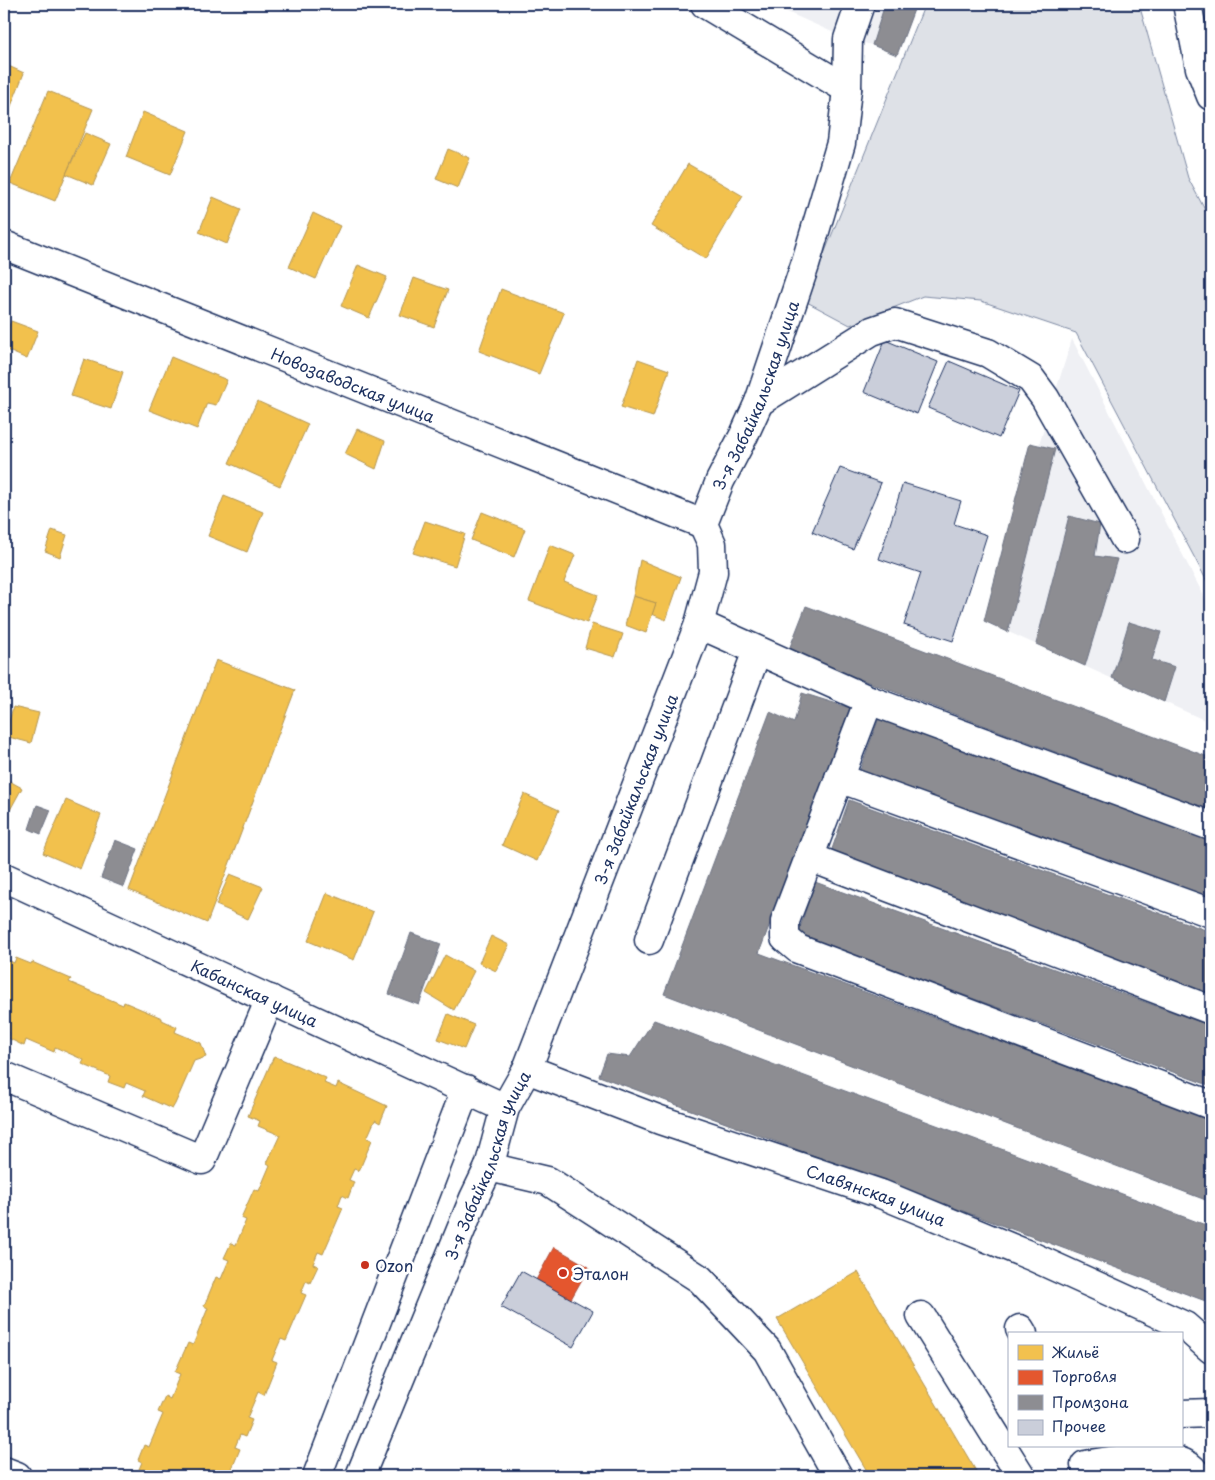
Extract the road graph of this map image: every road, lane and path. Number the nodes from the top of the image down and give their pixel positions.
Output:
1 (705, 4) edge
2 (860, 4) edge
3 (1187, 4) edge
4 (847, 89) junction
5 (1211, 96) edge
6 (4, 245) edge
7 (758, 402) junction
8 (703, 524) junction
9 (1125, 539) dead end
10 (698, 624) junction
11 (757, 651) junction
12 (869, 700) junction
13 (839, 778) junction
14 (1211, 826) edge
15 (809, 857) junction
16 (4, 877) edge
17 (1211, 913) edge
18 (650, 940) dead end
19 (270, 999) junction
20 (1211, 1010) edge
21 (526, 1069) junction
22 (4, 1076) edge
23 (466, 1089) junction
24 (1211, 1105) edge
25 (506, 1108) junction
26 (489, 1166) junction
27 (921, 1316) dead end
28 (1211, 1349) edge
29 (1211, 1413) edge
30 (1182, 1414) edge
31 (1085, 1465) dead end
32 (4, 1471) edge
33 (17, 1476) edge
34 (317, 1476) edge
35 (360, 1476) edge
36 (838, 1476) edge
37 (1021, 1476) edge
38 (1197, 1476) edge

1 - 4 main road
2 - 4 main road, 3-я Забайкальская улица
3 - 5 main road
4 - 7 main road, 3-я Забайкальская улица
6 - 8 main road, Новозаводская улица
7 - 8 main road, 3-я Забайкальская улица
7 - 9 main road
8 - 10 main road, 3-я Забайкальская улица
10 - 11 main road
10 - 21 main road, 3-я Забайкальская улица
11 - 12 main road
11 - 18 main road
12 - 13 main road
12 - 14 main road
13 - 15 main road
13 - 17 main road
15 - 20 main road
15 - 24 main road
16 - 19 main road, Кабанская улица
19 - 22 main road
19 - 23 main road, Кабанская улица
21 - 25 main road, 3-я Забайкальская улица
21 - 28 main road, Славянская улица
23 - 25 main road, Кабанская улица
23 - 34 main road
25 - 26 main road, 3-я Забайкальская улица
26 - 35 main road, 3-я Забайкальская улица
26 - 36 main road
27 - 37 main road
29 - 30 main road
31 - 38 main road
32 - 33 main road

